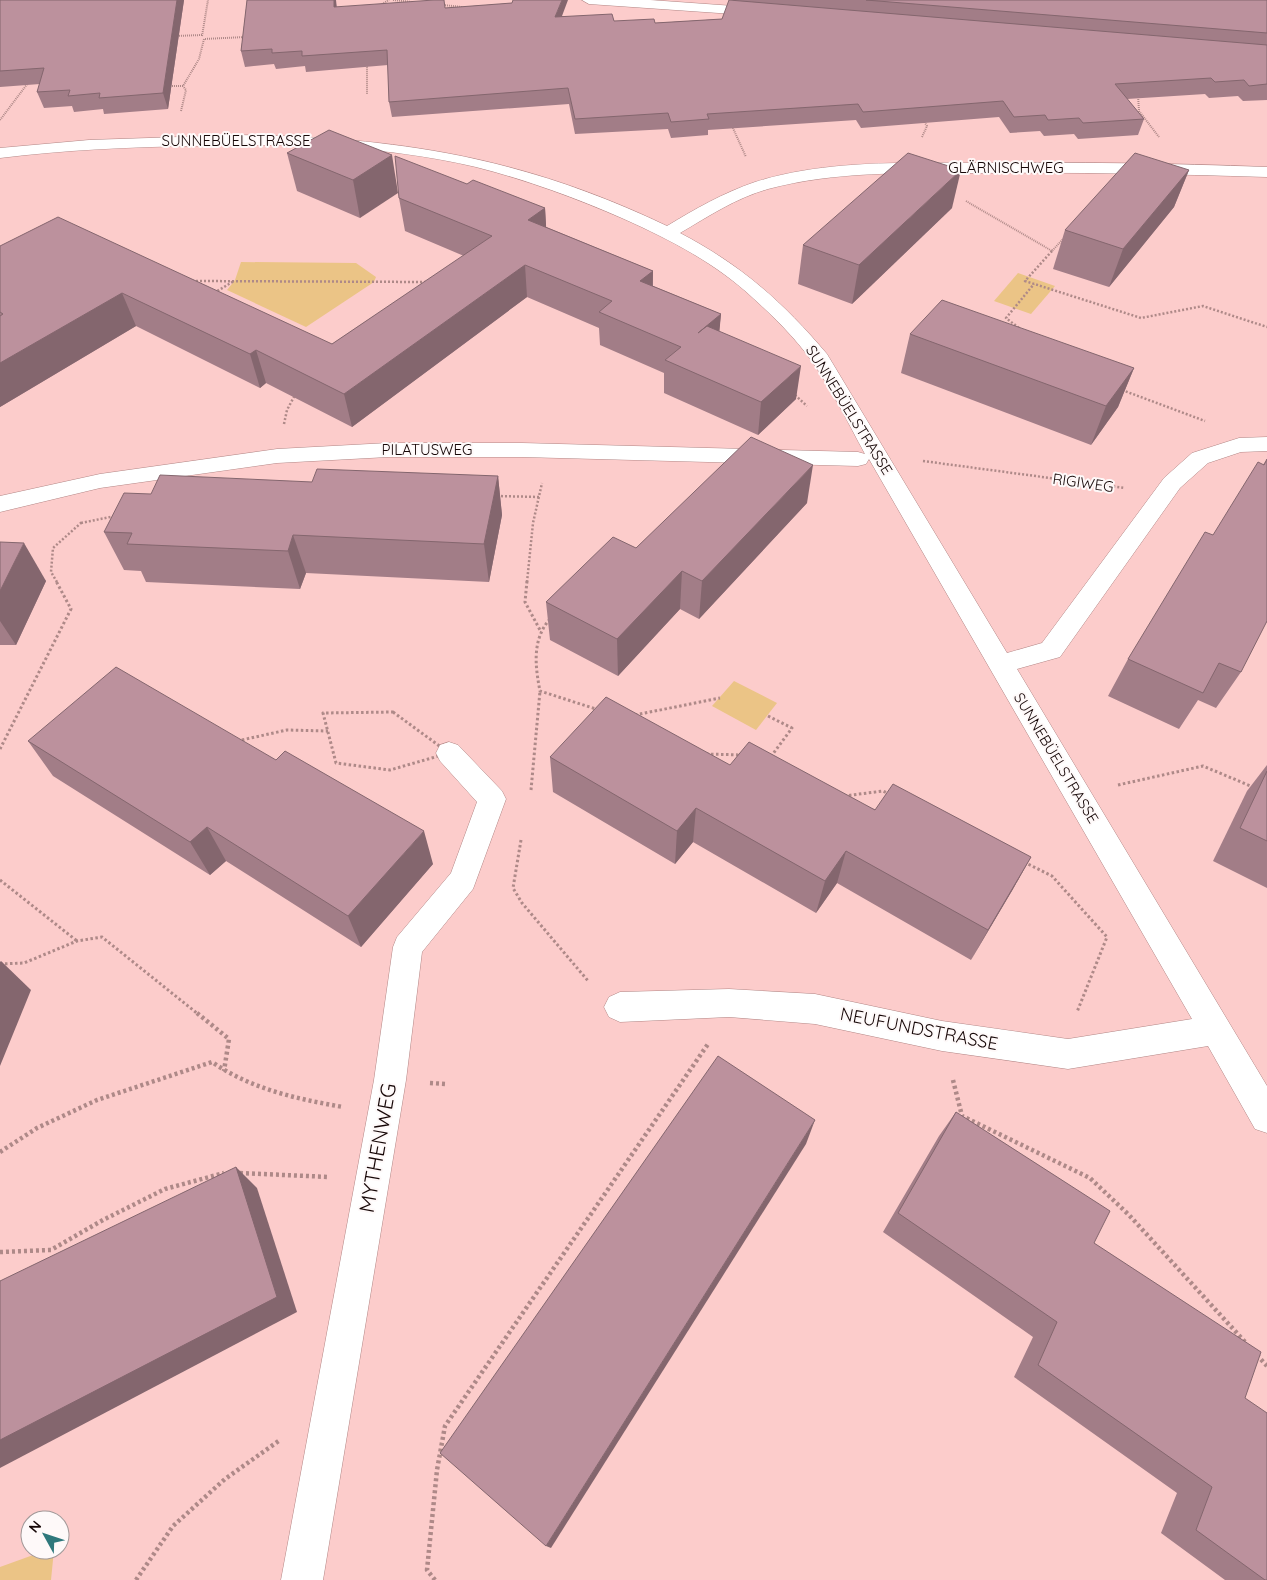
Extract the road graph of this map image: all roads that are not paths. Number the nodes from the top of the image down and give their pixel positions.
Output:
1 (589, 0) edge
2 (683, 3) edge
3 (780, 14) edge
4 (0, 153) edge
5 (1267, 172) edge
6 (667, 233) junction
7 (1267, 444) edge
8 (858, 459) dead end
9 (0, 504) edge
10 (1000, 664) junction
11 (449, 753) road end
12 (620, 1007) dead end
13 (1217, 1030) junction
14 (1267, 1117) edge
15 (302, 1580) edge

1 - 2 street
2 - 3 street
4 - 6 street, SUNNEBÜELSTRASSE
5 - 6 street, GLÄRNISCHWEG
6 - 10 street, SUNNEBÜELSTRASSE
7 - 10 street
8 - 9 street, PILATUSWEG
10 - 13 street, SUNNEBÜELSTRASSE
11 - 15 street, MYTHENWEG
12 - 13 street, NEUFUNDSTRASSE
13 - 14 street, SUNNEBÜELSTRASSE

